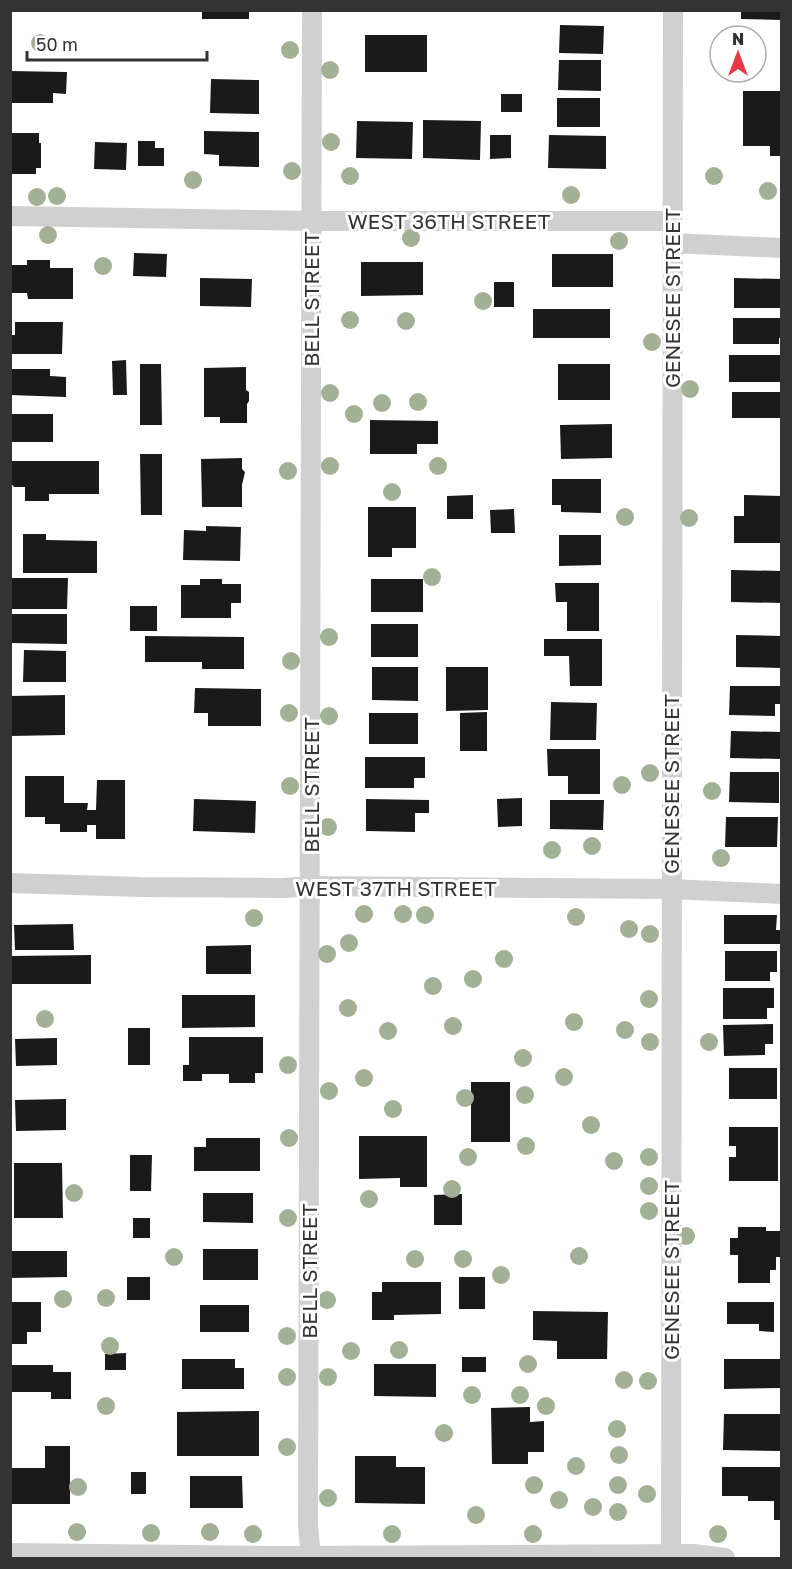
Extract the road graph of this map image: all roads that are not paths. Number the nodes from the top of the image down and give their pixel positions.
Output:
1 (312, 10) edge
2 (673, 10) edge
3 (10, 216) edge
4 (311, 220) junction
5 (672, 220) junction
6 (672, 243) junction
7 (782, 248) edge
8 (10, 883) edge
9 (311, 885) junction
10 (671, 890) junction
11 (782, 894) edge
12 (10, 1552) edge
13 (671, 1556) edge
14 (310, 1557) edge
15 (725, 1558) edge

1 - 4 street, BELL STREET
2 - 5 street, GENESEE STREET
3 - 4 street, WEST 36TH STREET
4 - 5 street, WEST 36TH STREET
4 - 9 street, BELL STREET
5 - 6 street, GENESEE STREET
6 - 7 street
6 - 10 street, GENESEE STREET
8 - 9 street, WEST 37TH STREET
9 - 10 street, WEST 37TH STREET
9 - 14 street, BELL STREET
10 - 11 street, WEST 37TH STREET
10 - 13 street, GENESEE STREET
12 - 14 street
13 - 14 street
13 - 15 street

